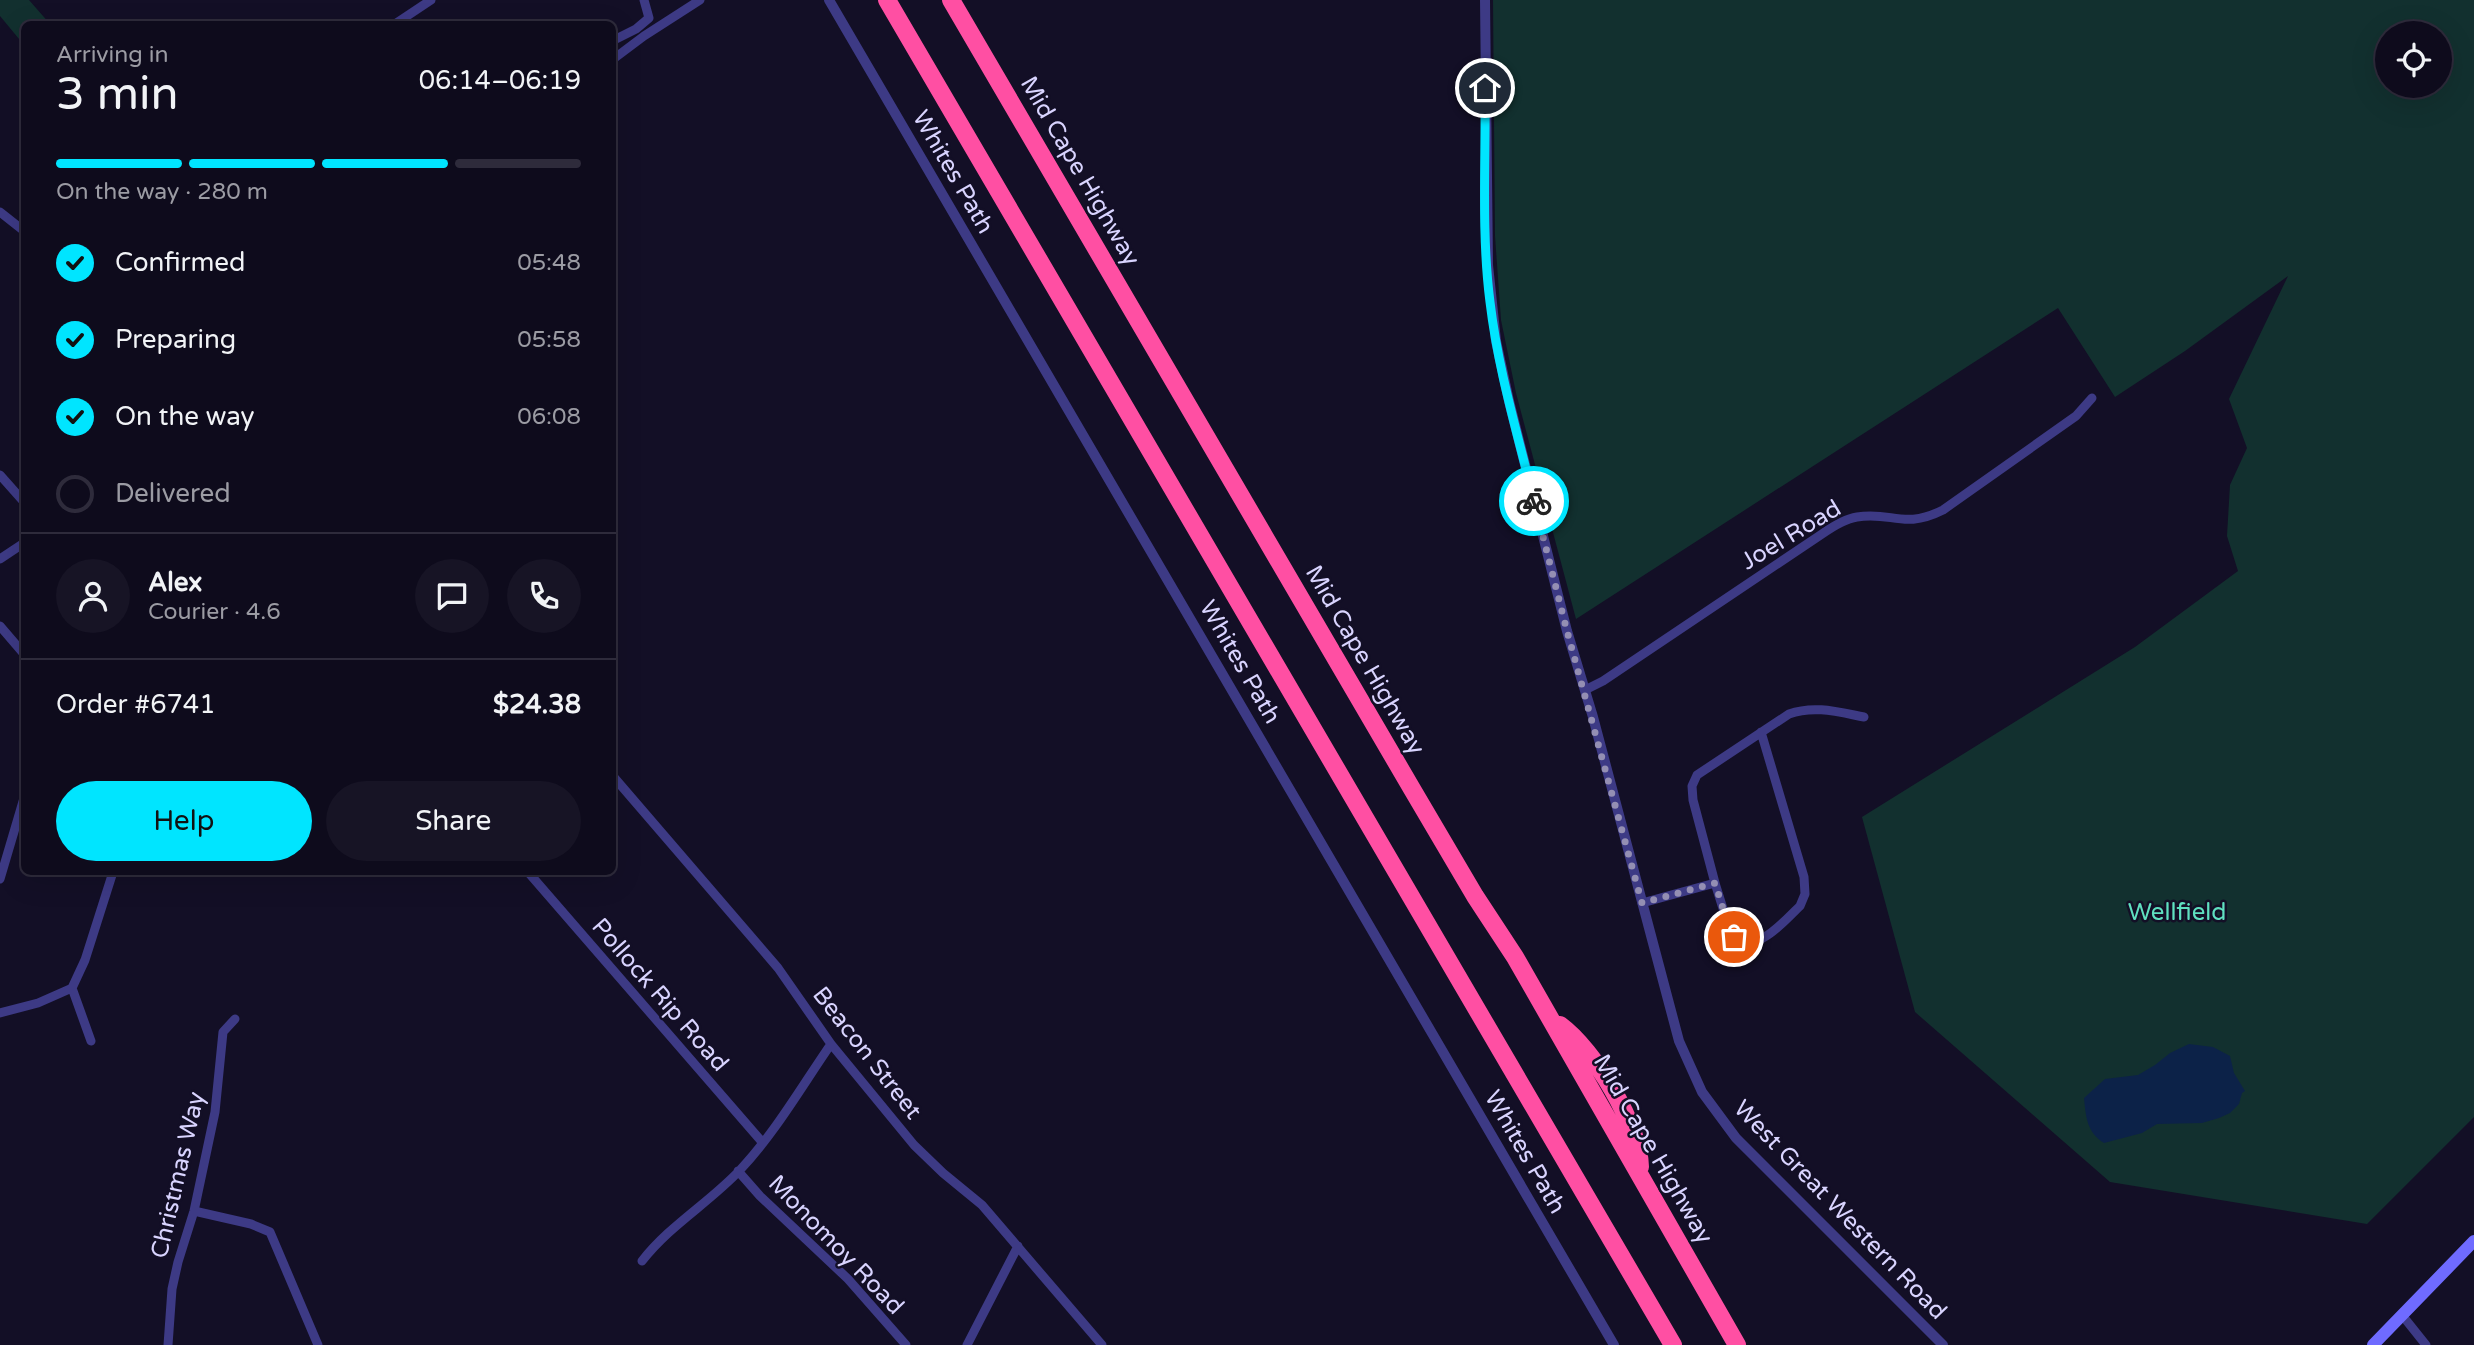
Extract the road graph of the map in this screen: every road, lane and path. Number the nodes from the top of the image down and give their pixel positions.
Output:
1 (431, 0) edge
2 (644, 0) edge
3 (700, 0) edge
4 (829, 0) edge
5 (887, 0) edge
6 (951, 0) edge
7 (1485, 0) edge
8 (400, 21) edge
9 (616, 39) edge
10 (616, 57) edge
11 (0, 212) edge
12 (21, 229) edge
13 (2091, 398) dead end
14 (0, 475) edge
15 (21, 499) edge
16 (21, 544) edge
17 (0, 559) edge
18 (0, 626) edge
19 (21, 650) edge
20 (1585, 690) junction
21 (1864, 717) dead end
22 (1761, 732) junction
23 (616, 780) edge
24 (21, 808) edge
25 (112, 875) edge
26 (531, 875) edge
27 (0, 879) edge
28 (1715, 883) junction
29 (1642, 903) junction
30 (72, 988) junction
31 (0, 1013) edge
32 (234, 1018) dead end
33 (90, 1041) dead end
34 (831, 1044) junction
35 (763, 1143) junction
36 (738, 1171) junction
37 (194, 1211) junction
38 (2474, 1241) edge
39 (1018, 1246) junction
40 (642, 1261) dead end
41 (2402, 1315) junction
42 (168, 1345) edge
43 (318, 1345) edge
44 (906, 1345) edge
45 (967, 1345) edge
46 (1102, 1345) edge
47 (1614, 1345) edge
48 (1673, 1345) edge
49 (1737, 1345) edge
50 (1943, 1345) edge
51 (2372, 1345) edge
52 (2426, 1345) edge

1 - 8 street
2 - 9 street
3 - 10 street
4 - 47 street, Whites Path
5 - 48 highway
6 - 49 highway, Mid Cape Highway
7 - 20 street, West Great Western Road
11 - 12 street
13 - 20 street, Joel Road
14 - 15 street
16 - 17 street
18 - 19 street
20 - 29 street, West Great Western Road
21 - 22 street
22 - 28 street
22 - 28 street
23 - 34 street, Beacon Street
24 - 27 street
25 - 30 street
26 - 35 street, Pollock Rip Road
28 - 29 street
29 - 50 street, West Great Western Road
30 - 31 street
30 - 33 street
32 - 37 street, Christmas Way
34 - 35 street
34 - 39 street, Beacon Street
35 - 36 street
36 - 40 street
36 - 44 street, Monomoy Road
37 - 42 street, Christmas Way
37 - 43 street
38 - 41 main road
39 - 45 street
39 - 46 street, Beacon Street
41 - 51 main road
41 - 52 street

